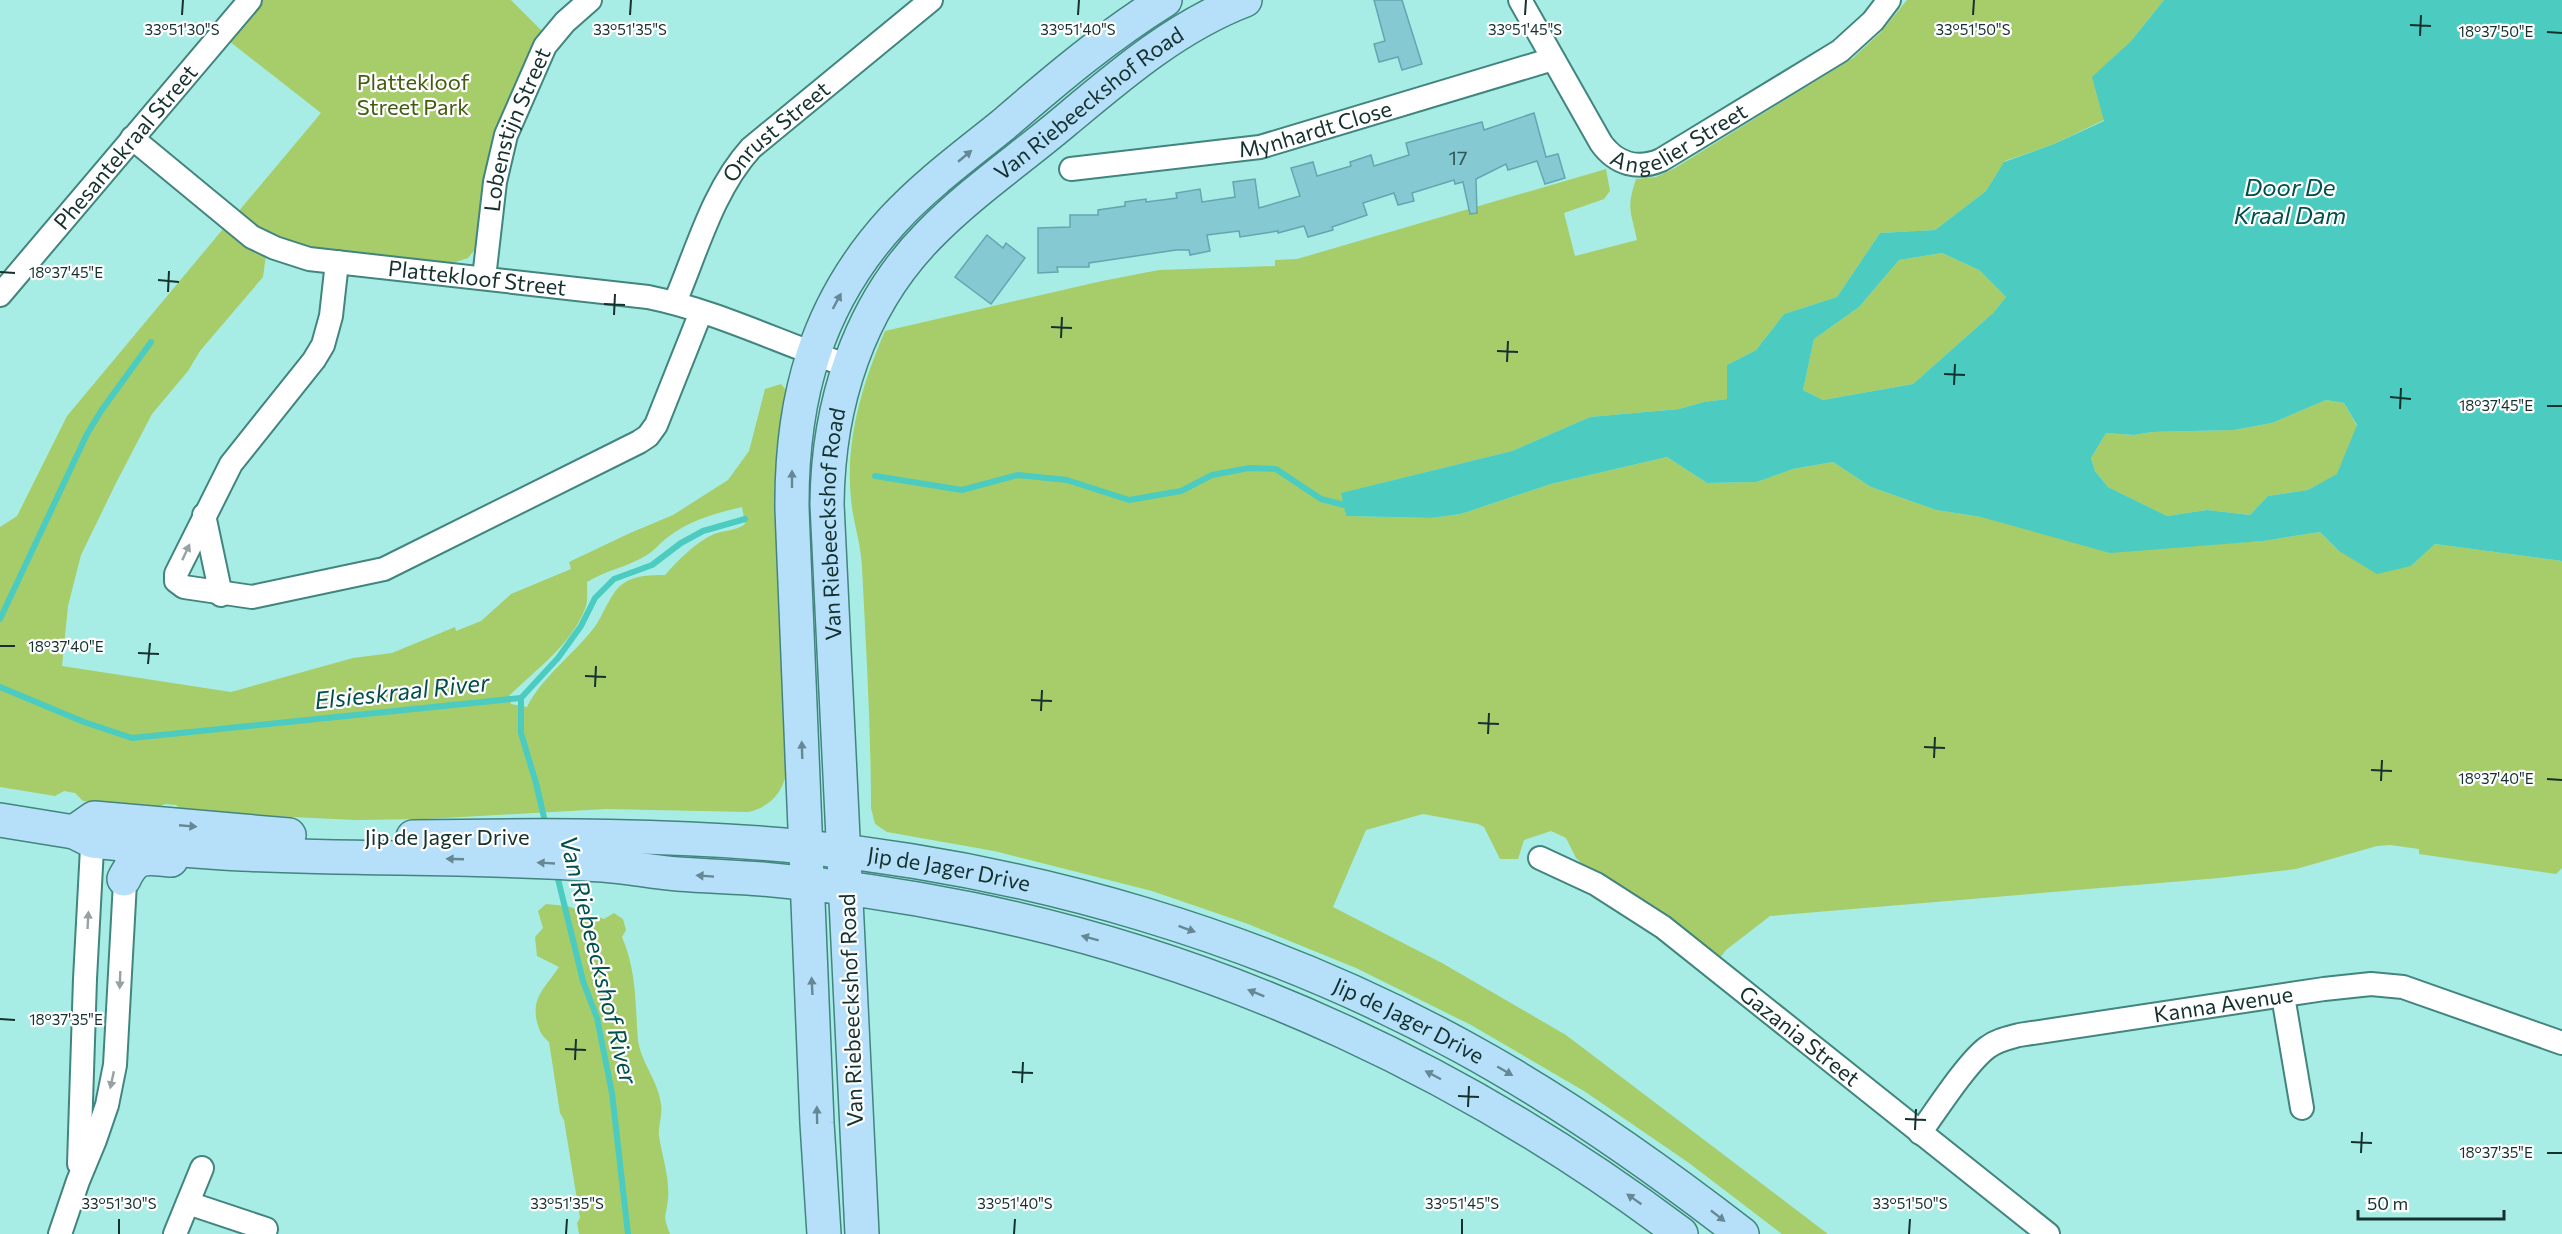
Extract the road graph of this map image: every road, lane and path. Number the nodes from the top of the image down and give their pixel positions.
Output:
1 (250, 0) edge
2 (590, 0) edge
3 (931, 0) edge
4 (1166, 0) edge
5 (1245, 0) edge
6 (1520, 0) edge
7 (1889, 0) edge
8 (1553, 59) junction
9 (132, 138) junction
10 (1071, 169) dead end
11 (337, 262) junction
12 (484, 278) junction
13 (0, 294) edge
14 (675, 302) junction
15 (701, 312) junction
16 (812, 354) junction
17 (849, 366) junction
18 (204, 515) junction
19 (221, 595) junction
20 (0, 820) edge
21 (87, 830) junction
22 (128, 833) junction
23 (805, 847) junction
24 (488, 848) junction
25 (600, 851) junction
26 (845, 852) junction
27 (423, 858) junction
28 (1540, 858) dead end
29 (124, 879) junction
30 (807, 884) junction
31 (846, 888) junction
32 (2283, 996) junction
33 (2562, 1043) edge
34 (2302, 1108) dead end
35 (1920, 1133) junction
36 (202, 1168) dead end
37 (78, 1181) junction
38 (188, 1203) junction
39 (266, 1228) dead end
40 (60, 1234) edge
41 (175, 1234) edge
42 (824, 1234) edge
43 (862, 1234) edge
44 (1681, 1234) edge
45 (1742, 1234) edge
46 (2048, 1234) edge

1 - 9 street, Phesantekraal Street
2 - 12 street, Lobenstijn Street
3 - 14 street, Onrust Street
16 -> 4 main road, Van Riebeeckshof Road
5 - 17 main road, Van Riebeeckshof Road
6 - 8 street, Angelier Street
7 - 8 street, Angelier Street
8 - 10 street, Mynhardt Close
9 - 11 street, Plattekloof Street
9 - 13 street, Phesantekraal Street
11 - 12 street, Plattekloof Street
11 - 18 street
12 - 14 street, Plattekloof Street
14 - 15 street, Plattekloof Street
15 - 16 street, Plattekloof Street
15 - 19 street
16 - 17 street, Plattekloof Street
23 -> 16 main road, Van Riebeeckshof Road
17 - 26 main road, Van Riebeeckshof Road
18 - 19 street
19 -> 18 street
20 - 21 main road, Jip de Jager Drive
21 - 22 main road, Jip de Jager Drive
37 -> 21 street
22 -> 24 main road, Jip de Jager Drive
22 - 27 main road, Jip de Jager Drive
22 - 29 street
23 - 25 main road, Jip de Jager Drive
23 - 26 main road, Jip de Jager Drive
23 - 30 main road, Van Riebeeckshof Road
24 - 25 main road, Jip de Jager Drive
24 -> 27 main road, Jip de Jager Drive
30 -> 25 main road, Jip de Jager Drive
26 - 31 main road, Van Riebeeckshof Road
26 -> 45 main road, Jip de Jager Drive
27 - 29 main road
28 - 35 street, Gazania Street
29 -> 37 street
30 - 31 main road, Jip de Jager Drive
42 -> 30 main road, Van Riebeeckshof Road
31 - 43 main road, Van Riebeeckshof Road
44 -> 31 main road, Jip de Jager Drive
32 - 33 street, Kanna Avenue
32 - 34 street
32 - 35 street, Kanna Avenue
35 - 46 street, Gazania Street
36 - 38 street
37 - 40 street
38 - 39 street
38 - 41 street

